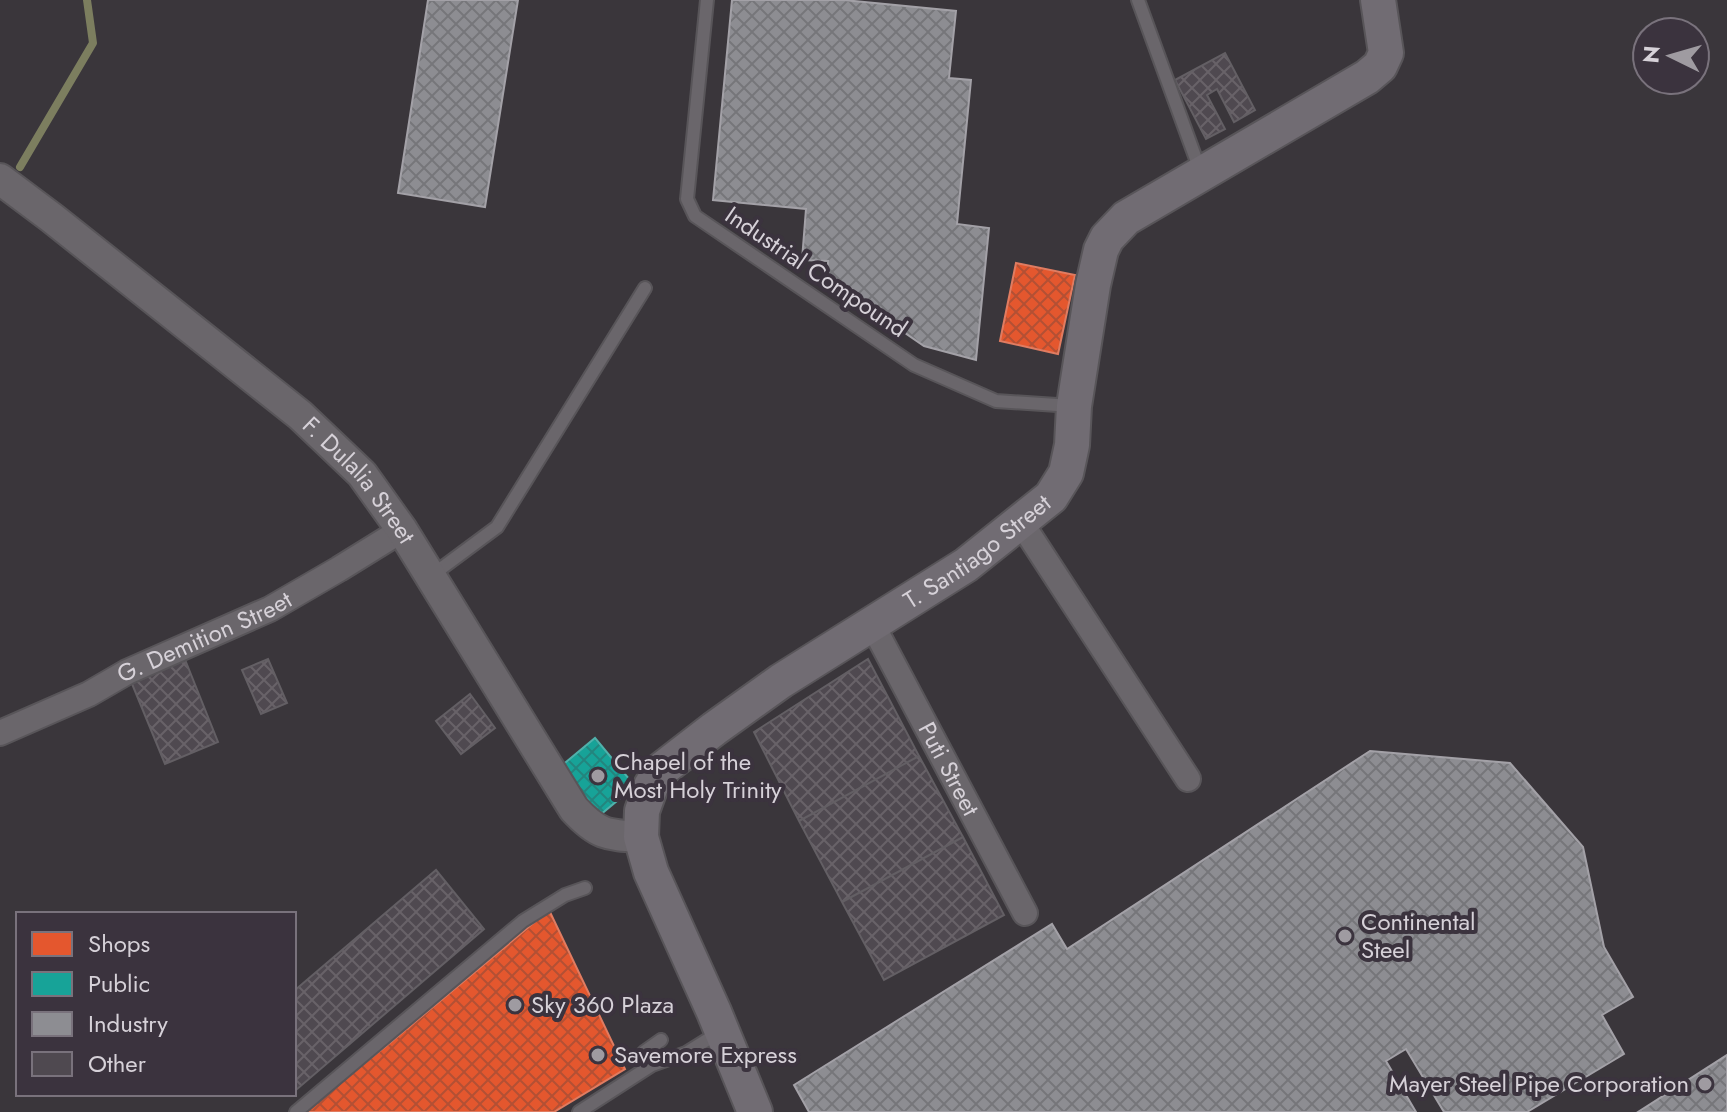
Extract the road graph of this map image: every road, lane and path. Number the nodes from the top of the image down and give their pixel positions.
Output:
1 (707, 0) edge
2 (1138, 0) edge
3 (1378, 0) edge
4 (1201, 174) junction
5 (0, 179) edge
6 (645, 288) dead end
7 (1074, 406) junction
8 (1020, 521) junction
9 (402, 530) junction
10 (431, 576) junction
11 (872, 624) junction
12 (0, 733) edge
13 (1188, 779) dead end
14 (641, 837) junction
15 (585, 888) dead end
16 (1025, 913) dead end
17 (722, 1031) junction
18 (661, 1040) dead end
19 (644, 1052) dead end
20 (296, 1112) edge
21 (579, 1112) edge
22 (755, 1112) edge

1 - 7 lane, Industrial Compound
2 - 4 lane
3 - 4 main road, T. Santiago Street
4 - 7 main road, T. Santiago Street
5 - 9 street, F. Dulalia Street
6 - 10 lane
7 - 8 main road, T. Santiago Street
8 - 11 main road, T. Santiago Street
8 - 13 street
9 - 10 street, F. Dulalia Street
9 - 12 street, G. Demition Street
10 - 14 street, F. Dulalia Street
11 - 14 main road, T. Santiago Street
11 - 16 street, Puti Street
14 - 17 main road, T. Santiago Street
15 - 20 lane
17 - 21 lane
17 - 22 main road, T. Santiago Street
18 - 19 lane

